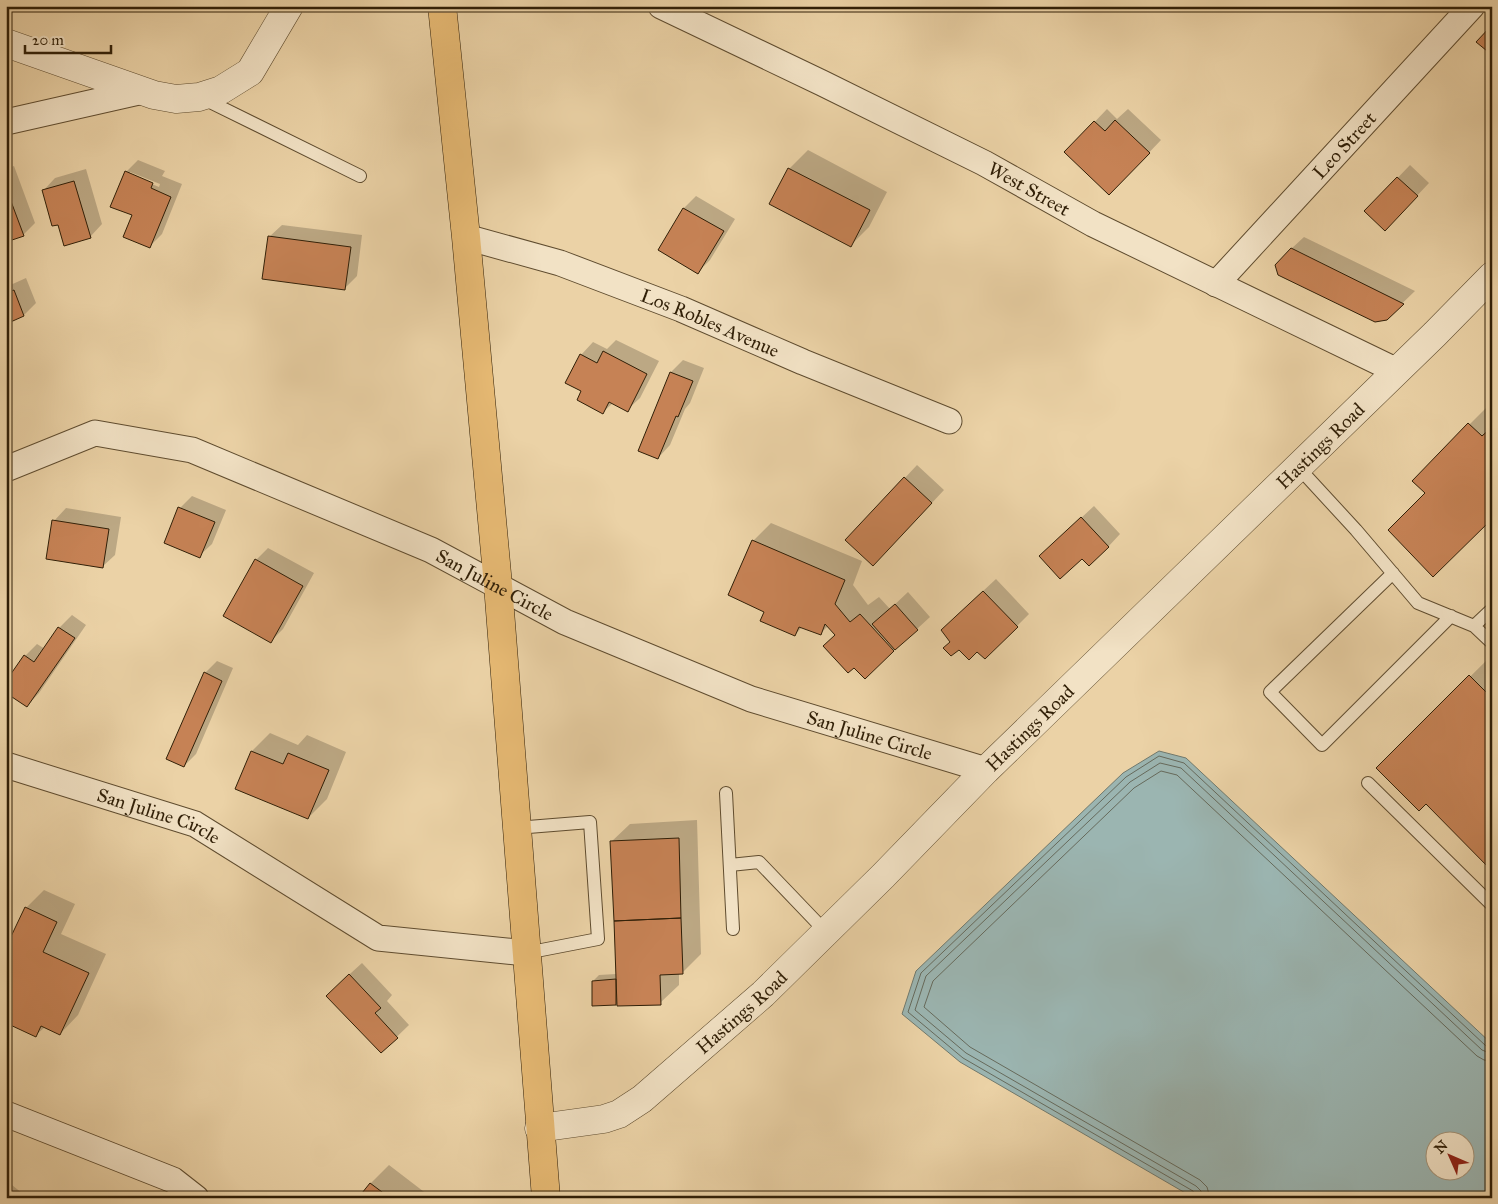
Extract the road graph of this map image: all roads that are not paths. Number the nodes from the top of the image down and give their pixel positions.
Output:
1 (289, 6) edge
2 (442, 6) edge
3 (661, 6) edge
4 (1472, 6) edge
5 (6, 43) edge
6 (143, 91) junction
7 (199, 97) junction
8 (6, 122) edge
9 (360, 176) dead end
10 (466, 237) junction
11 (1490, 281) edge
12 (1216, 284) junction
13 (1397, 371) junction
14 (949, 421) dead end
15 (1298, 467) junction
16 (6, 469) edge
17 (1393, 573) junction
18 (498, 585) junction
19 (1492, 609) edge
20 (1451, 616) junction
21 (1474, 626) junction
22 (1492, 643) edge
23 (6, 765) edge
24 (986, 770) junction
25 (1368, 784) dead end
26 (726, 793) dead end
27 (516, 828) junction
28 (730, 865) junction
29 (1491, 904) edge
30 (733, 929) dead end
31 (826, 932) junction
32 (526, 953) junction
33 (6, 1114) edge
34 (540, 1128) junction
35 (196, 1198) edge
36 (546, 1198) edge

1 - 7 street
2 - 10 highway
3 - 12 street, West Street
4 - 12 street, Leo Street
5 - 6 street
6 - 7 street
6 - 8 street
7 - 9 lane
10 - 14 street, Los Robles Avenue
10 - 18 highway
11 - 13 street, Hastings Road
12 - 13 street, West Street
13 - 15 street, Hastings Road
15 - 17 lane
15 - 24 street, Hastings Road
16 - 18 street, San Juline Circle
17 - 20 lane
17 - 20 lane
18 - 24 street, San Juline Circle
18 - 27 highway
19 - 21 lane
20 - 21 lane
21 - 22 lane
23 - 32 street, San Juline Circle
24 - 31 street, Hastings Road
25 - 29 lane
26 - 28 lane
27 - 32 highway
27 - 32 lane
28 - 30 lane
28 - 31 lane
31 - 34 street, Hastings Road
32 - 34 highway
33 - 35 street
34 - 36 highway

